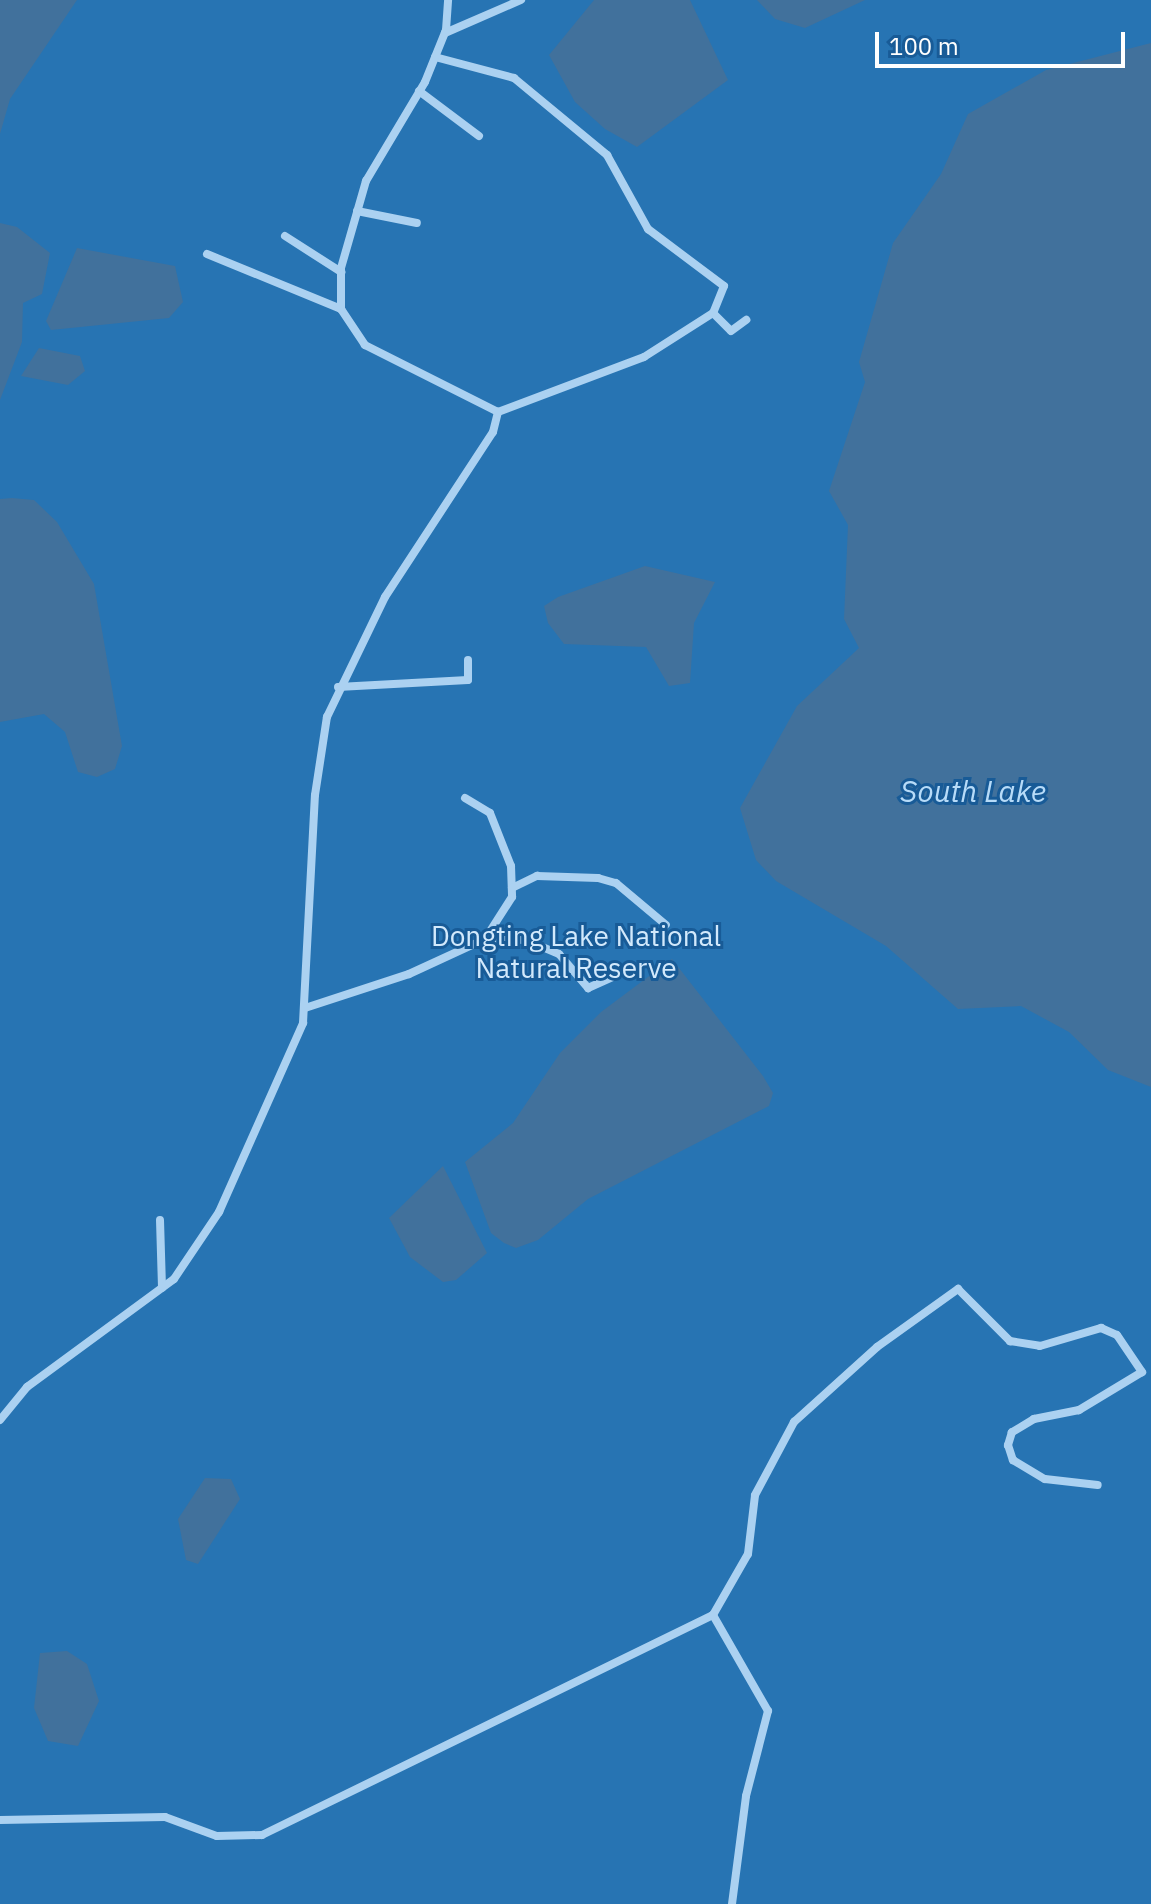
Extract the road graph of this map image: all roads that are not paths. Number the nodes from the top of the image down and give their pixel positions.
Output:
1 (448, 0) edge
2 (521, 0) edge
3 (445, 33) junction
4 (435, 57) junction
5 (419, 91) junction
6 (479, 136) dead end
7 (357, 211) junction
8 (417, 223) dead end
9 (285, 236) dead end
10 (207, 254) dead end
11 (341, 272) junction
12 (341, 309) junction
13 (713, 313) junction
14 (746, 320) dead end
15 (498, 412) junction
16 (468, 660) dead end
17 (338, 687) junction
18 (465, 798) dead end
19 (512, 888) junction
20 (666, 925) dead end
21 (485, 939) junction
22 (624, 972) dead end
23 (305, 1008) junction
24 (160, 1220) dead end
25 (162, 1288) junction
26 (0, 1420) edge
27 (1098, 1485) dead end
28 (713, 1615) junction
29 (0, 1820) edge
30 (732, 1904) edge

1 - 3 street
2 - 3 street
3 - 4 street
4 - 5 street
4 - 13 street
5 - 6 street
5 - 7 street
7 - 8 street
7 - 11 street
9 - 11 street
10 - 12 street
11 - 12 street
12 - 15 street
13 - 14 street
13 - 15 street
15 - 17 street
16 - 17 street
17 - 23 street
18 - 19 street
19 - 20 street
19 - 21 street
21 - 22 street
21 - 23 street
23 - 25 street
24 - 25 street
25 - 26 street
27 - 28 street
28 - 29 street
28 - 30 street

